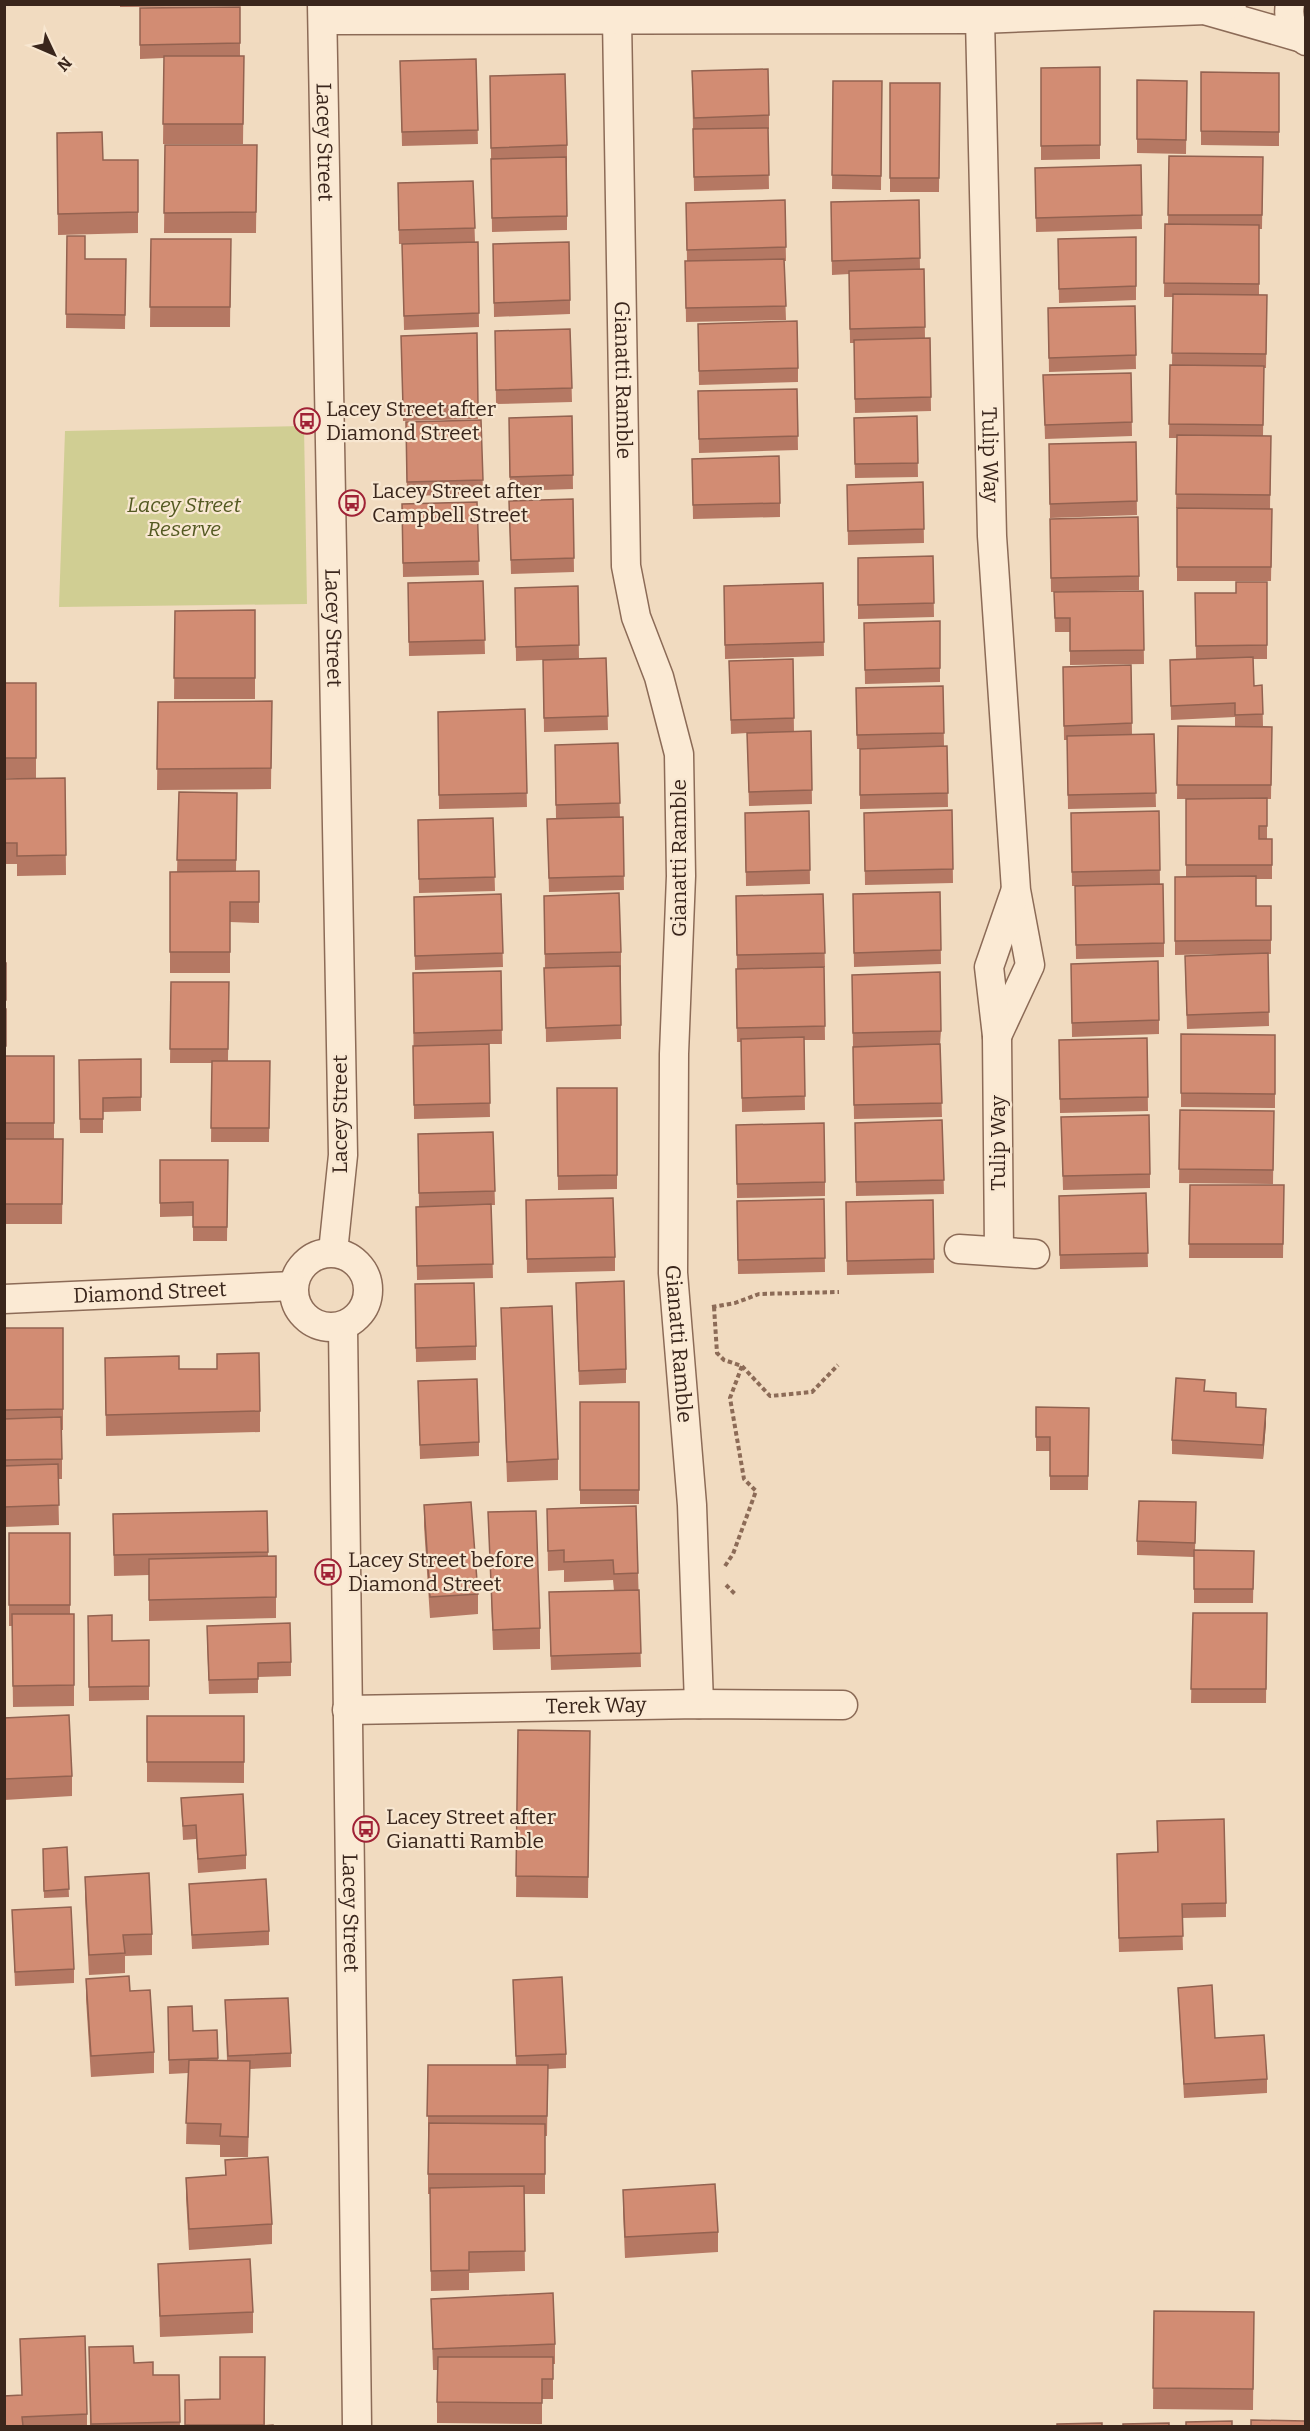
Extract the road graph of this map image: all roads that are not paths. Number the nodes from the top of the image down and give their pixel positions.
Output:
1 (1290, 4) edge
2 (1219, 7) edge
3 (323, 12) edge
4 (617, 18) junction
5 (980, 19) junction
6 (1304, 41) edge
7 (1016, 890) junction
8 (997, 1036) junction
9 (958, 1249) dead end
10 (999, 1250) junction
11 (333, 1252) junction
12 (1035, 1254) dead end
13 (293, 1286) junction
14 (4, 1299) edge
15 (343, 1327) junction
16 (699, 1704) junction
17 (843, 1705) dead end
18 (347, 1710) junction
19 (357, 2427) edge

1 - 6 street
2 - 5 street
2 - 6 street
3 - 4 street
3 - 11 street, Lacey Street
4 - 5 street
4 - 16 street, Gianatti Ramble
5 - 7 street, Tulip Way
7 - 8 street, Tulip Way
7 - 8 street, Tulip Way
8 - 10 street, Tulip Way
9 - 10 street
10 - 12 street
11 - 13 street
11 - 15 street
13 - 14 street, Diamond Street
13 - 15 street
15 - 18 street, Lacey Street
16 - 17 street, Terek Way
16 - 18 street, Terek Way
18 - 19 street, Lacey Street

